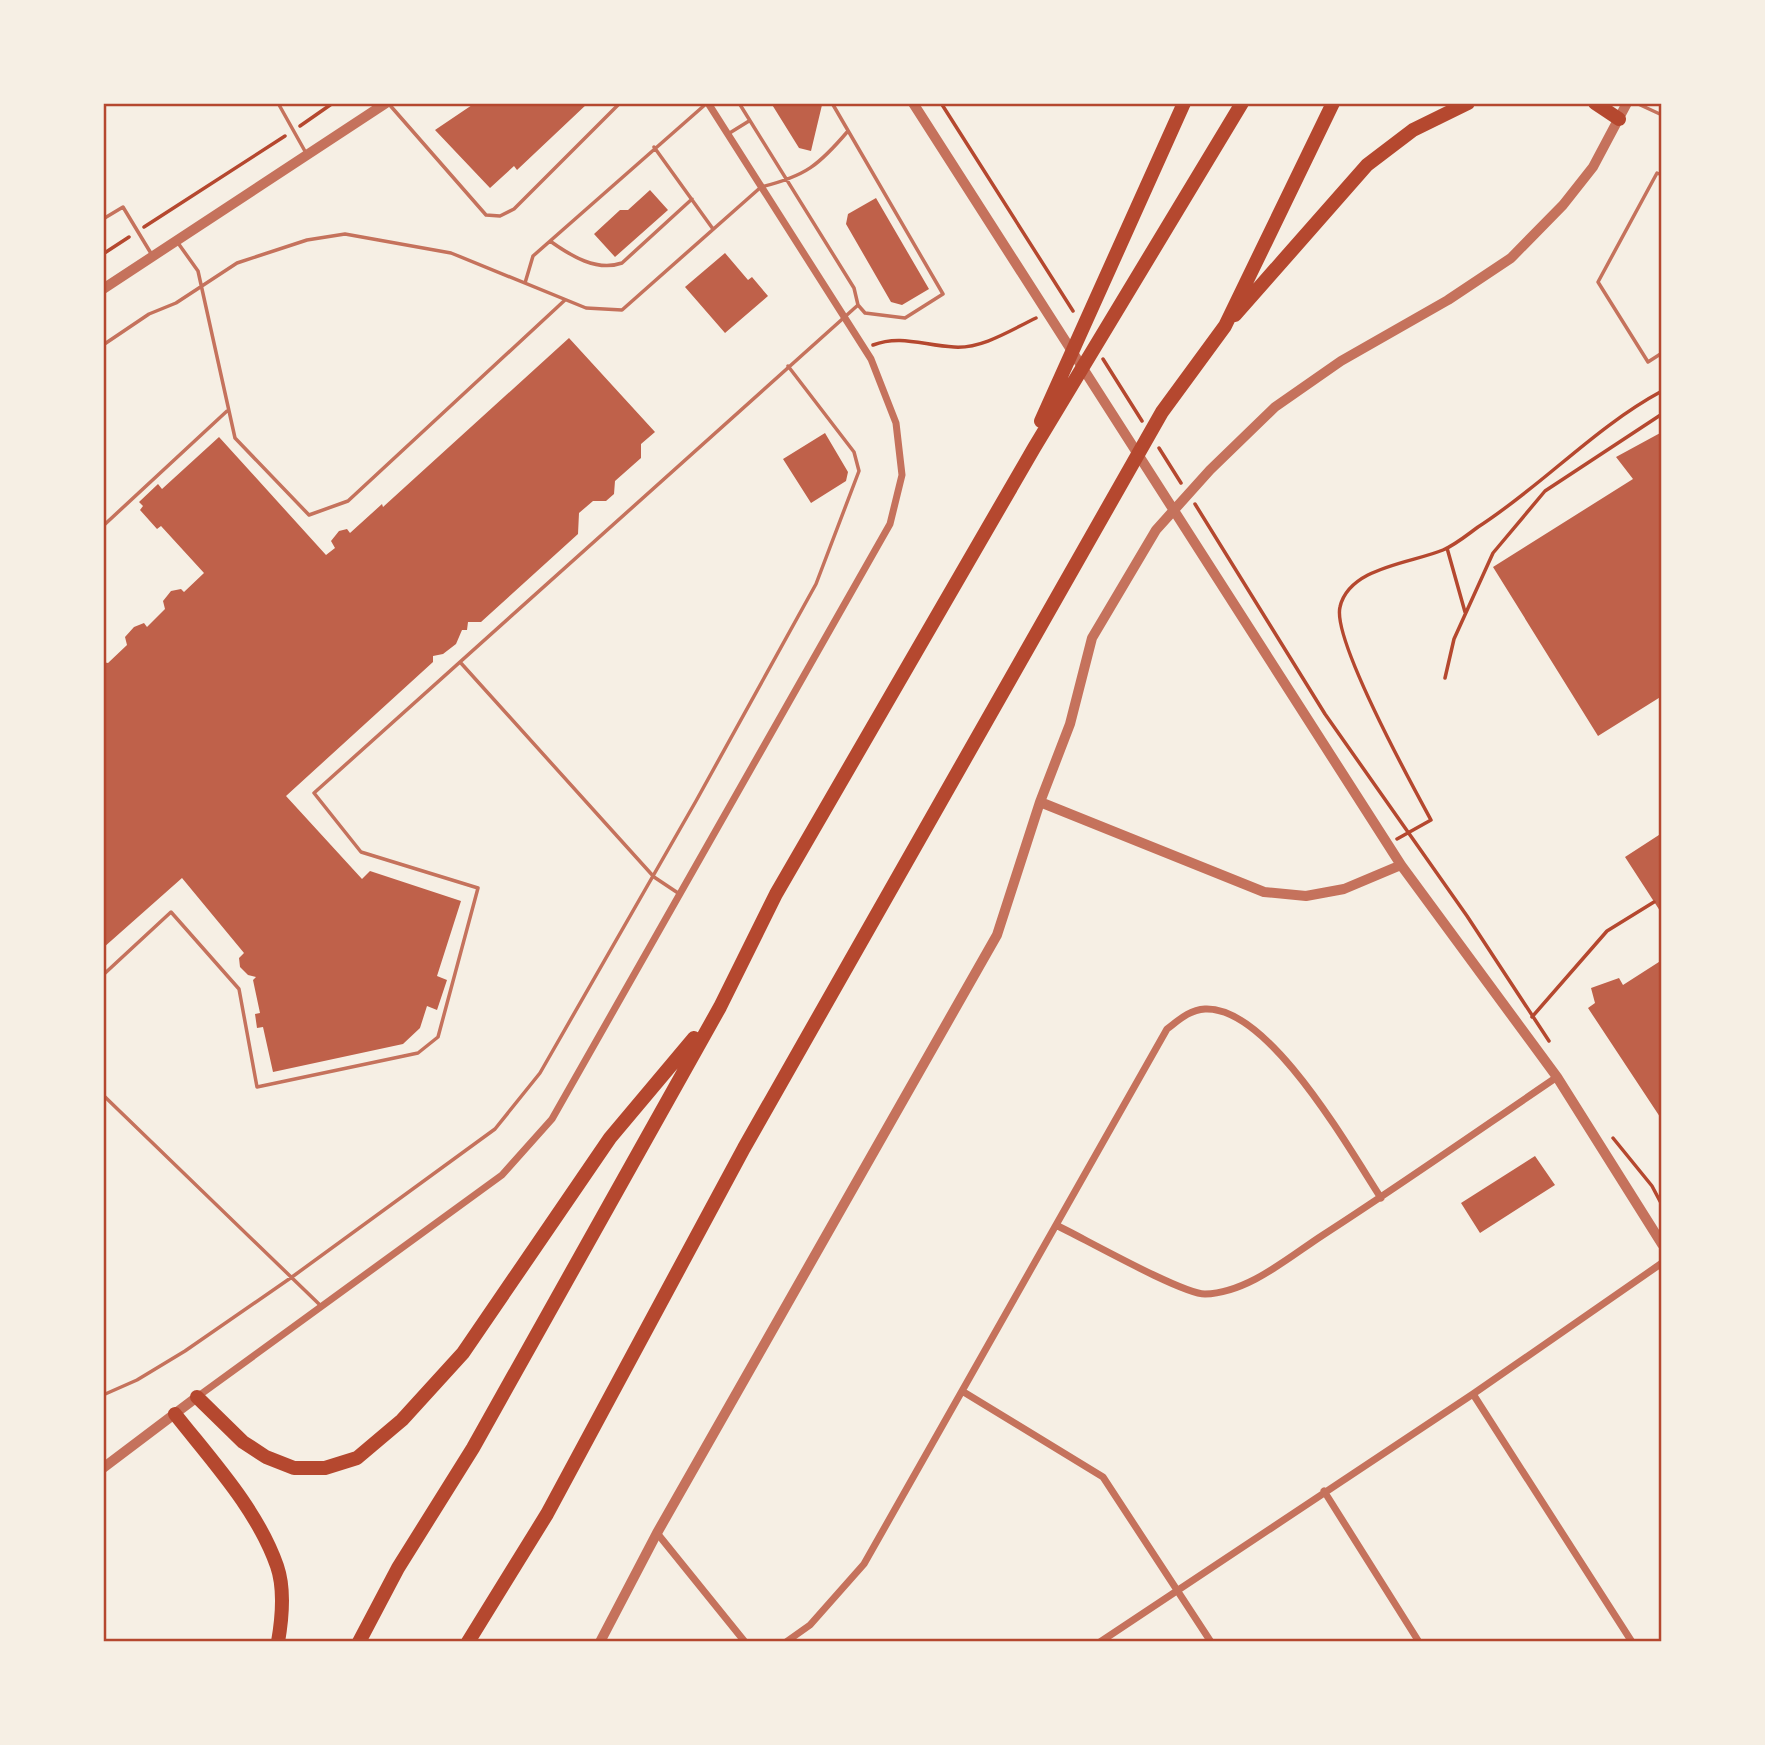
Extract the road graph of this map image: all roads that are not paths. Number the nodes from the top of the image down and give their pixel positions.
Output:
1 (278, 103) edge
2 (387, 103) edge
3 (621, 103) edge
4 (707, 103) edge
5 (739, 103) edge
6 (832, 103) edge
7 (913, 103) edge
8 (1184, 103) edge
9 (1242, 103) edge
10 (1333, 103) edge
11 (1468, 103) edge
12 (1595, 103) edge
13 (1627, 103) edge
14 (1636, 103) edge
15 (1662, 116) edge
16 (1619, 119) junction
17 (749, 121) junction
18 (848, 131) junction
19 (728, 134) junction
20 (654, 147) junction
21 (307, 155) junction
22 (1662, 175) edge
23 (787, 181) junction
24 (761, 187) junction
25 (692, 199) junction
26 (103, 219) edge
27 (713, 229) junction
28 (177, 241) junction
29 (550, 241) junction
30 (153, 257) junction
31 (525, 283) junction
32 (202, 286) junction
33 (103, 289) edge
34 (566, 300) junction
35 (858, 305) junction
36 (844, 316) junction
37 (1225, 326) junction
38 (103, 345) edge
39 (1662, 353) edge
40 (789, 366) junction
41 (227, 411) junction
42 (1034, 447) junction
43 (103, 526) edge
44 (460, 662) junction
45 (1040, 802) junction
46 (1401, 864) junction
47 (654, 877) junction
48 (680, 894) junction
49 (103, 975) edge
50 (720, 1007) junction
51 (1557, 1077) junction
52 (103, 1095) edge
53 (1381, 1198) junction
54 (1056, 1225) junction
55 (1662, 1244) edge
56 (1662, 1263) edge
57 (292, 1277) junction
58 (321, 1307) junction
59 (962, 1391) junction
60 (1473, 1394) junction
61 (103, 1395) edge
62 (197, 1398) junction
63 (175, 1414) junction
64 (103, 1468) edge
65 (1324, 1491) junction
66 (657, 1533) junction
67 (1177, 1590) junction
68 (278, 1642) edge
69 (359, 1642) edge
70 (468, 1642) edge
71 (600, 1642) edge
72 (745, 1642) edge
73 (786, 1642) edge
74 (1100, 1642) edge
75 (1211, 1642) edge
76 (1419, 1642) edge
77 (1632, 1642) edge

1 - 21 lane
2 - 3 lane
2 - 21 street
4 - 19 street
4 - 20 lane
5 - 17 lane
6 - 18 lane
7 - 46 street
8 - 42 highway
9 - 42 highway
10 - 37 highway
11 - 37 highway
12 - 16 highway
13 - 16 street
14 - 15 lane
16 - 45 street
17 - 19 lane
17 - 23 lane
18 - 23 lane
18 - 35 lane
19 - 24 street
20 - 25 lane
20 - 29 lane
21 - 28 street
22 - 39 lane
23 - 24 lane
23 - 35 lane
24 - 27 lane
24 - 36 street
25 - 27 lane
25 - 29 lane
26 - 30 lane
27 - 34 lane
28 - 30 street
28 - 32 lane
29 - 31 lane
30 - 33 street
31 - 32 lane
31 - 34 lane
32 - 38 lane
32 - 41 lane
34 - 41 lane
35 - 36 lane
36 - 40 lane
36 - 48 street
37 - 70 highway
40 - 44 lane
40 - 47 lane
41 - 43 lane
42 - 50 highway
44 - 47 lane
44 - 49 lane
45 - 46 street
45 - 66 street
46 - 51 street
47 - 48 lane
47 - 57 lane
48 - 58 street
50 - 62 highway
50 - 69 highway
51 - 53 street
51 - 55 street
52 - 57 lane
53 - 54 street
53 - 54 street
54 - 59 street
56 - 60 street
57 - 58 lane
57 - 61 lane
58 - 62 street
59 - 67 street
59 - 73 street
60 - 65 street
60 - 77 street
62 - 63 street
63 - 64 street
63 - 68 highway
65 - 67 street
65 - 76 street
66 - 71 street
66 - 72 street
67 - 74 street
67 - 75 street

